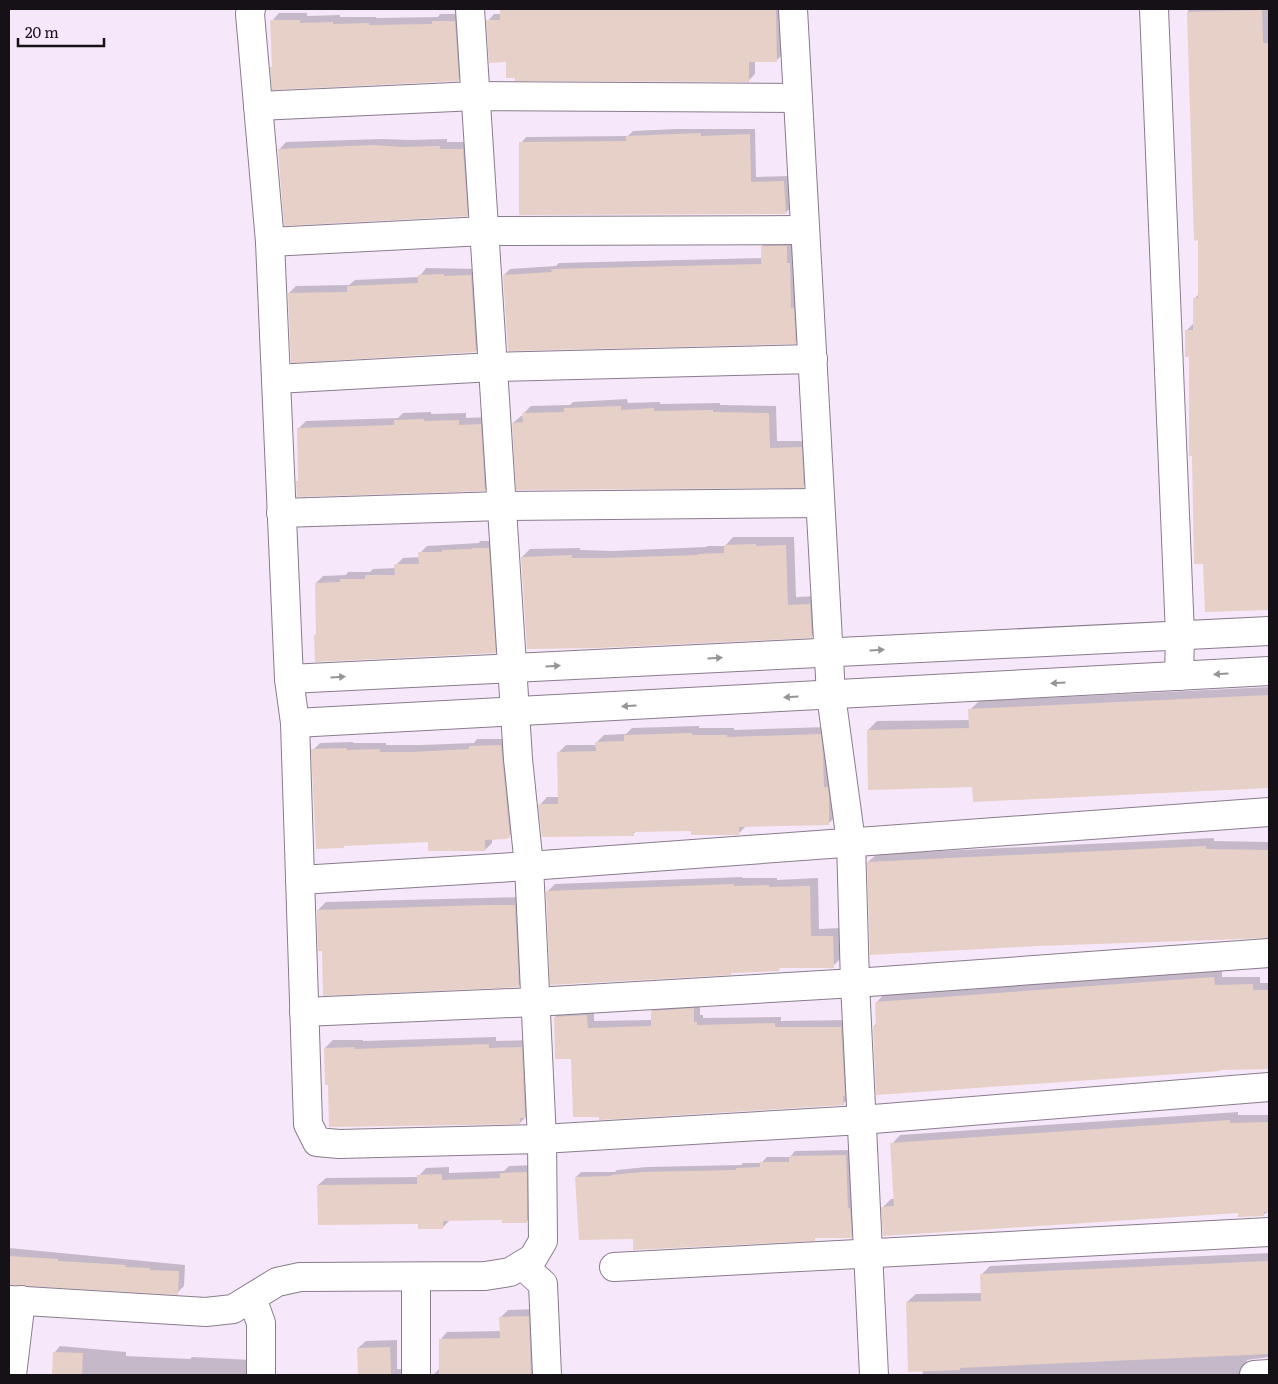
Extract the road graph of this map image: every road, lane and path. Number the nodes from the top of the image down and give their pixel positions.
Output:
1 (251, 9) edge
2 (470, 9) edge
3 (793, 9) edge
4 (1154, 9) edge
5 (476, 96) junction
6 (798, 98) junction
7 (258, 106) junction
8 (805, 230) junction
9 (484, 231) junction
10 (270, 242) junction
11 (813, 359) junction
12 (493, 367) junction
13 (276, 379) junction
14 (820, 503) junction
15 (502, 506) junction
16 (281, 513) junction
17 (1269, 631) edge
18 (1180, 635) junction
19 (828, 652) junction
20 (512, 668) junction
21 (1269, 672) edge
22 (1179, 676) junction
23 (289, 679) junction
24 (831, 695) junction
25 (515, 712) junction
26 (295, 723) junction
27 (1269, 812) edge
28 (851, 842) junction
29 (528, 866) junction
30 (300, 880) junction
31 (1269, 952) edge
32 (855, 983) junction
33 (535, 1002) junction
34 (304, 1012) junction
35 (1269, 1087) edge
36 (861, 1120) junction
37 (542, 1139) junction
38 (1269, 1232) edge
39 (869, 1254) junction
40 (532, 1256) junction
41 (614, 1267) dead end
42 (416, 1277) junction
43 (252, 1298) junction
44 (15, 1300) edge
45 (1269, 1374) edge
46 (12, 1375) edge
47 (261, 1375) edge
48 (416, 1375) edge
49 (547, 1375) edge
50 (874, 1375) edge
51 (1254, 1375) edge

1 - 7 street
2 - 5 street
3 - 6 street
4 - 18 street
5 - 6 street
5 - 7 street
5 - 9 street
6 - 8 street
7 - 10 street
8 - 9 street
8 - 11 street
9 - 10 street
9 - 12 street
10 - 13 street
11 - 12 street
11 - 14 street
12 - 13 street
12 - 15 street
13 - 16 street
14 - 15 street
14 - 19 street
15 - 16 street
15 - 20 street
16 - 23 street
17 - 18 street
19 -> 18 street
18 - 22 street
20 -> 19 street
19 - 24 street
23 -> 20 street
20 - 25 street
21 -> 22 street
22 -> 24 street
23 - 26 street
24 -> 25 street
24 - 28 street
25 - 26 street
25 - 29 street
26 - 30 street
27 - 28 street
28 - 29 street
28 - 32 street
29 - 30 street
29 - 33 street
30 - 34 street
31 - 32 street
32 - 33 street
32 - 36 street
33 - 34 street
33 - 37 street
34 - 37 street
35 - 36 street
36 - 37 street
36 - 39 street
37 - 40 street
38 - 39 street
39 - 41 street
39 - 50 street
40 - 42 street
40 - 49 street
42 - 43 street
42 - 48 street
43 - 44 street
43 - 47 street
44 - 46 street
45 - 51 street

